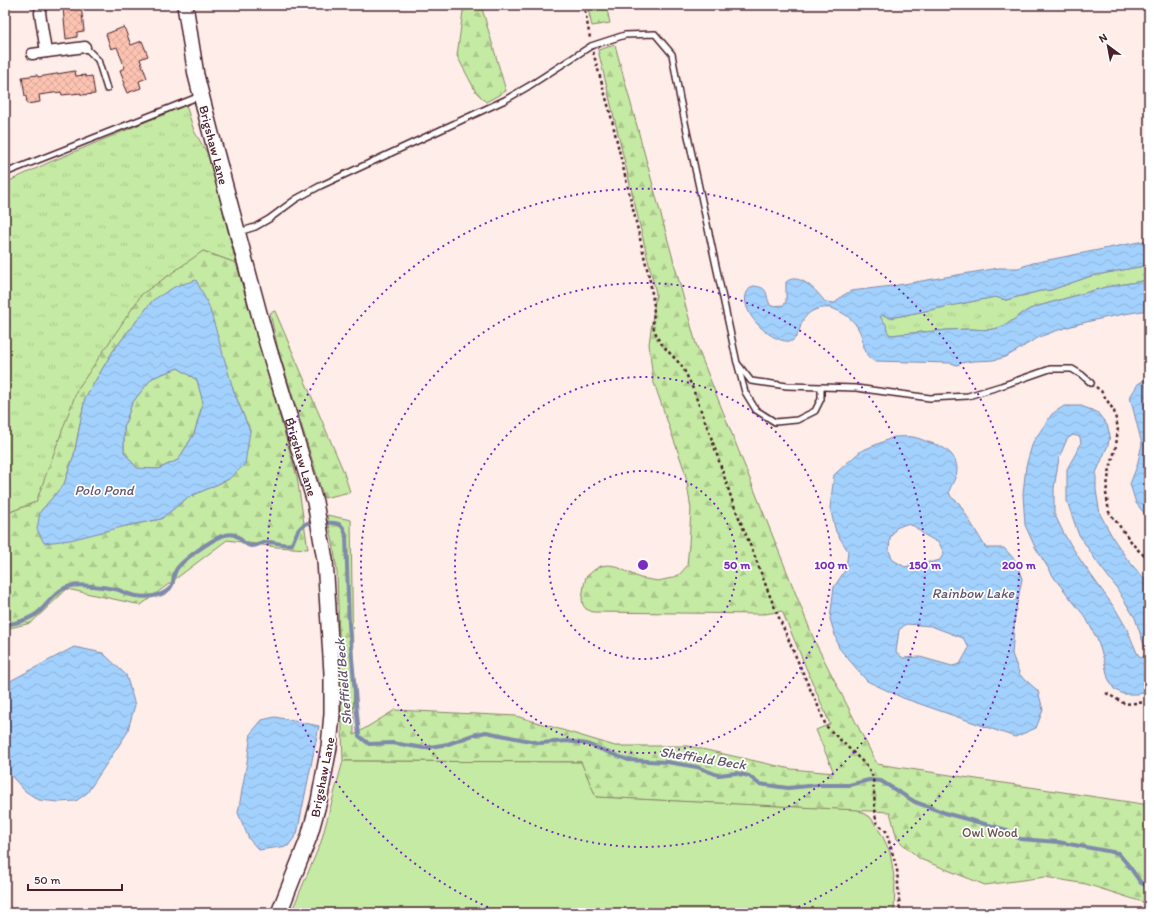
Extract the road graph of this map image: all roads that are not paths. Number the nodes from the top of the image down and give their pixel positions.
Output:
1 (41, 5) edge
2 (185, 5) edge
3 (85, 47) joint
4 (46, 52) junction
5 (32, 54) dead end
6 (107, 89) dead end
7 (201, 95) junction
8 (5, 173) edge
9 (238, 232) junction
10 (737, 363) junction
11 (1092, 383) road end
12 (821, 387) junction
13 (279, 913) edge

1 - 4 street
2 - 7 street, Brigshaw Lane
3 - 4 street
3 - 6 lane
4 - 5 street
7 - 8 lane
7 - 9 street, Brigshaw Lane
9 - 10 lane
9 - 13 street, Brigshaw Lane
10 - 12 lane
10 - 12 lane
11 - 12 lane

